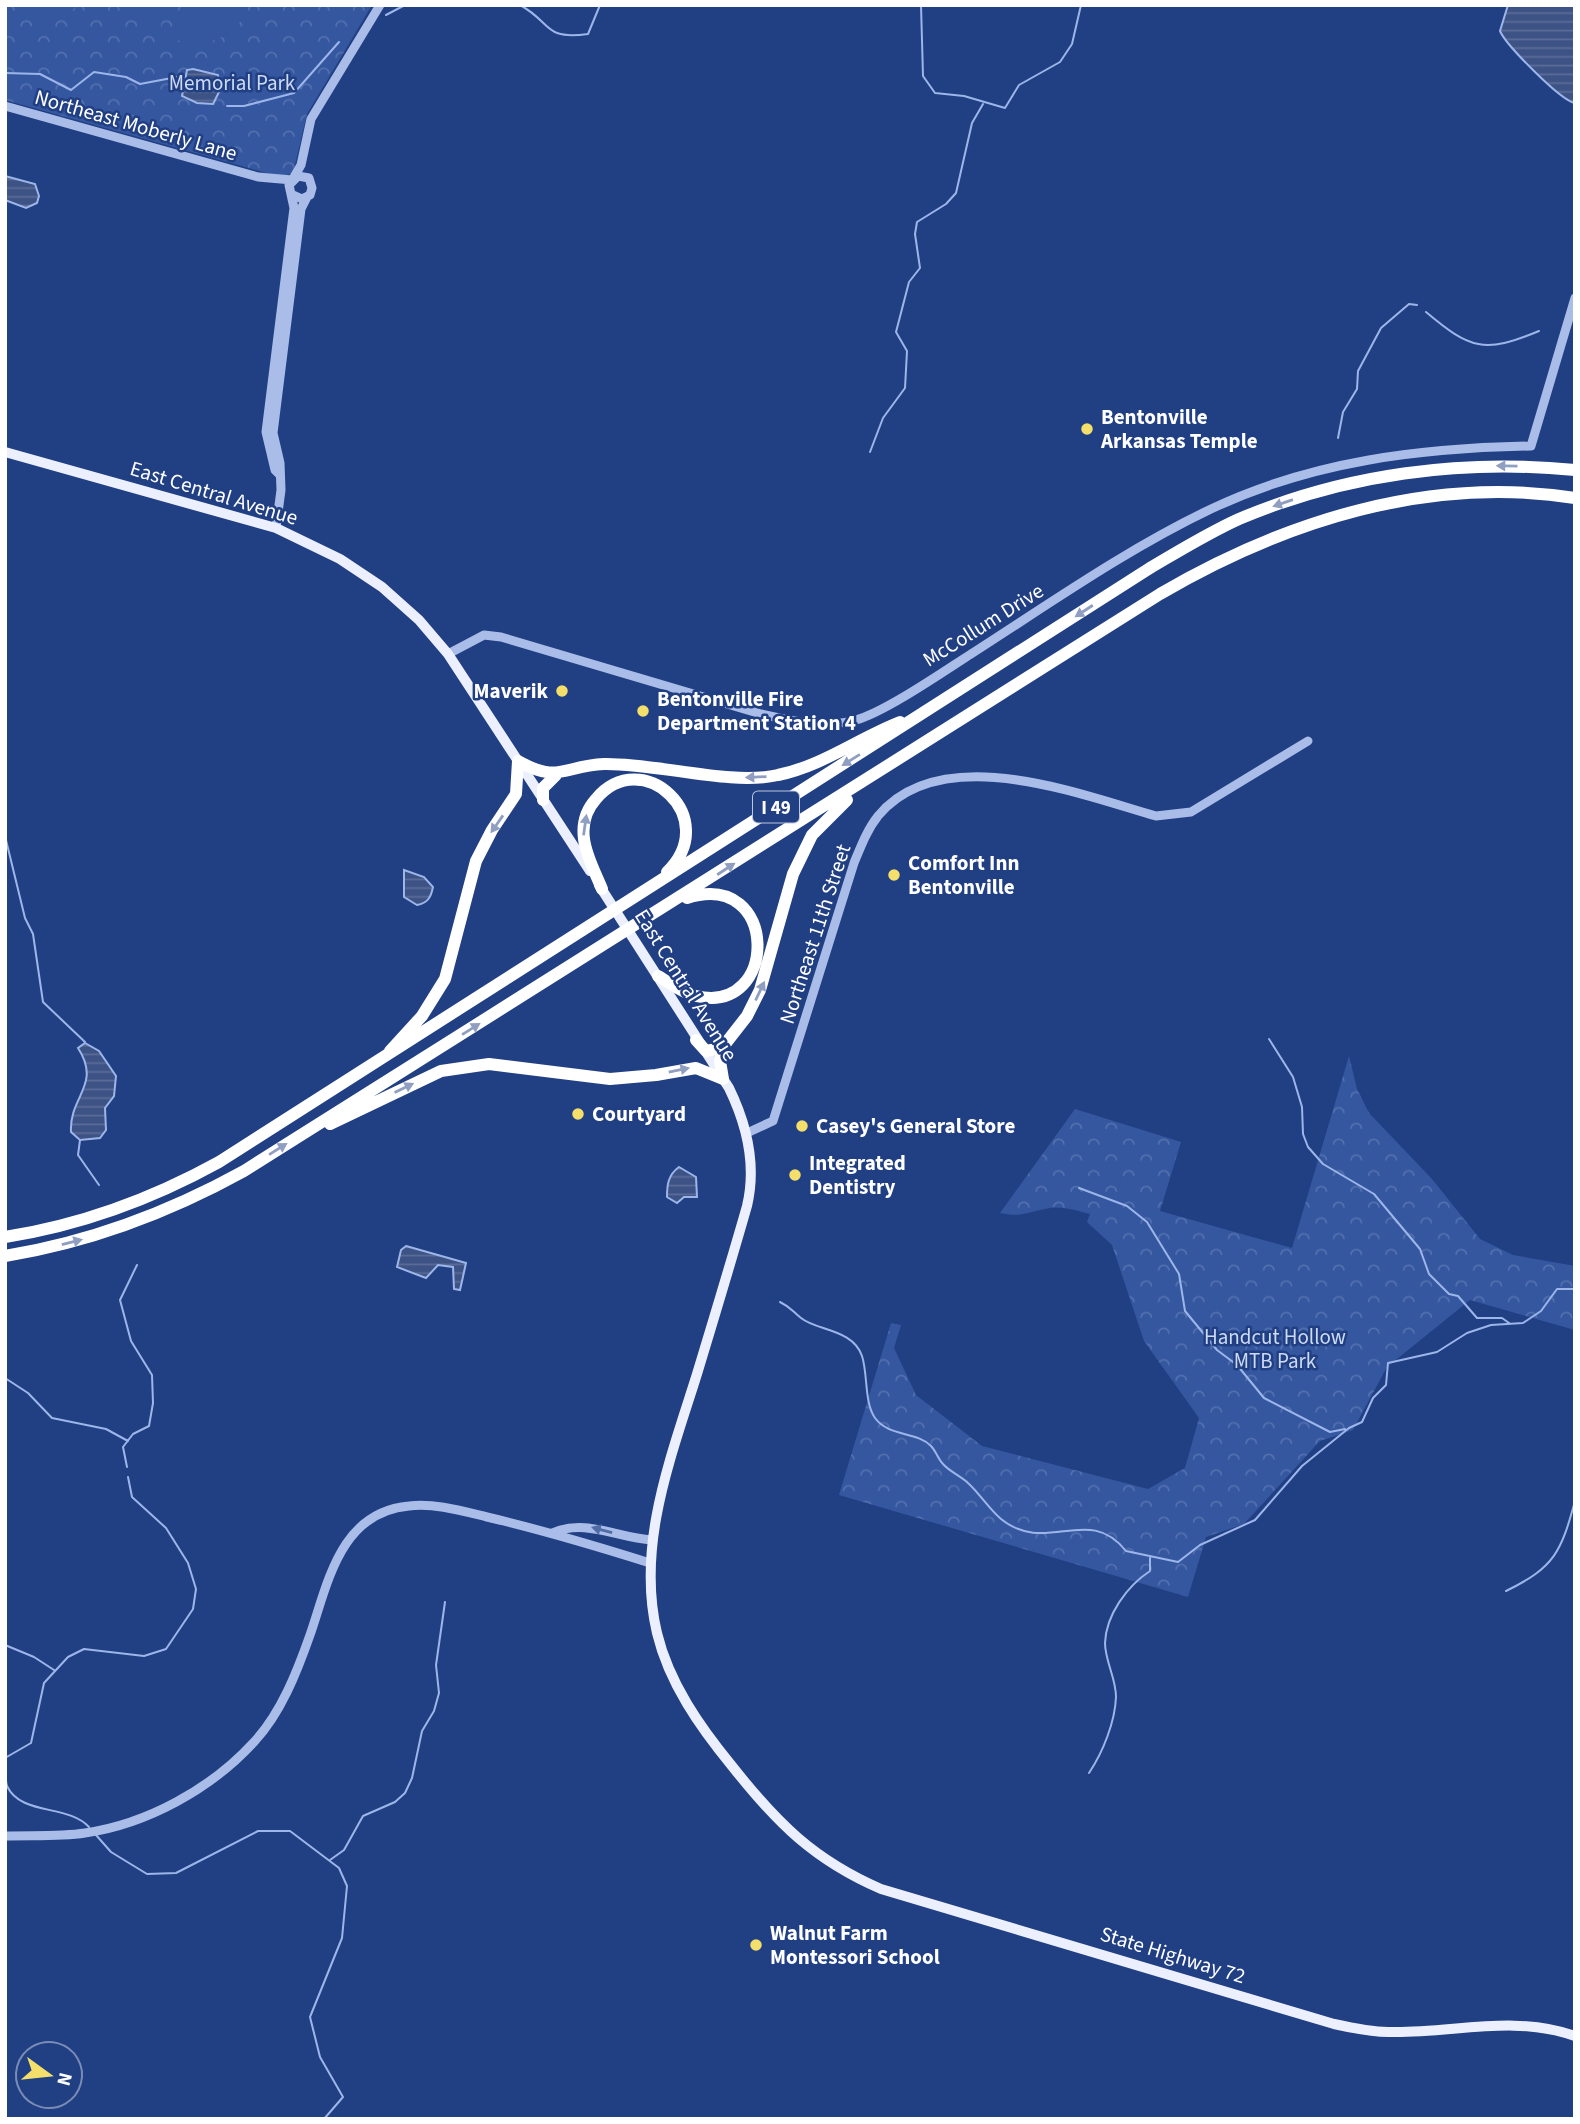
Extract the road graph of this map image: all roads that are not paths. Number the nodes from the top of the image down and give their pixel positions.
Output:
1 (380, 5) edge
2 (5, 106) edge
3 (307, 138) junction
4 (258, 177) junction
5 (293, 178) junction
6 (309, 178) junction
7 (290, 193) junction
8 (307, 197) junction
9 (1575, 298) edge
10 (5, 452) edge
11 (1575, 470) edge
12 (280, 474) junction
13 (1575, 498) edge
14 (275, 528) junction
15 (448, 654) junction
16 (932, 708) junction
17 (1308, 741) dead end
18 (896, 760) junction
19 (518, 761) junction
20 (556, 775) junction
21 (543, 800) junction
22 (656, 883) junction
23 (602, 890) junction
24 (674, 903) junction
25 (658, 976) junction
26 (696, 1040) junction
27 (722, 1048) junction
28 (388, 1057) junction
29 (723, 1079) junction
30 (319, 1124) junction
31 (747, 1133) junction
32 (5, 1237) edge
33 (5, 1256) edge
34 (552, 1533) junction
35 (652, 1540) junction
36 (650, 1563) junction
37 (782, 1825) joint
38 (5, 1836) edge
39 (1575, 2036) edge

1 - 3 street
2 - 4 street, Northeast Moberly Lane
3 - 5 street
3 - 6 street
4 - 5 street, Northeast Moberly Lane
4 - 7 street, Northeast Moberly Lane
5 - 6 street, Northeast Moberly Lane
5 - 7 street
6 - 8 street
7 - 8 street, Northeast Moberly Lane
7 - 12 street
8 - 12 street
9 - 15 street, McCollum Drive
10 - 14 main road, East Central Avenue
11 -> 16 highway, I 49
12 - 14 street
13 - 18 highway, I 49
14 - 15 main road, East Central Avenue
15 - 19 main road, East Central Avenue
16 -> 20 highway
16 -> 22 highway, I 49
17 - 31 street, Northeast 11th Street
24 -> 18 highway, I 49
27 -> 18 highway
19 - 20 highway
19 - 21 main road, East Central Avenue
19 -> 28 highway
20 - 21 highway
21 - 23 main road, East Central Avenue
23 -> 22 highway
22 - 28 highway, I 49
23 - 25 main road, East Central Avenue
24 - 25 highway
30 -> 24 highway, I 49
25 - 26 main road, East Central Avenue
26 - 27 highway
26 - 29 main road, East Central Avenue
27 - 29 highway
28 - 32 highway, I 49
30 -> 29 highway
29 - 31 main road, East Central Avenue
33 -> 30 highway, I 49
31 - 35 main road, East Central Avenue
35 -> 34 street
34 - 36 street
34 - 38 street
35 - 36 main road, East Central Avenue
36 - 37 main road, East Central Avenue
37 - 39 main road, State Highway 72

